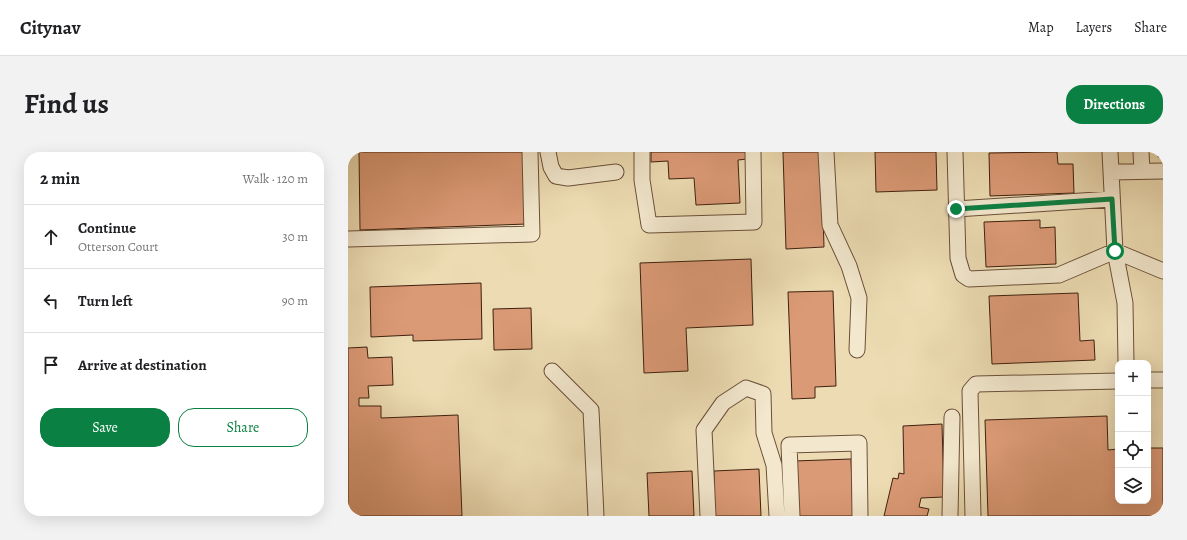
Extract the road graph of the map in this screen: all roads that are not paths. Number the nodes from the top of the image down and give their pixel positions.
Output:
1 (530, 152) edge
2 (548, 152) edge
3 (642, 152) edge
4 (753, 152) edge
5 (826, 152) edge
6 (954, 152) edge
7 (1110, 152) edge
8 (1141, 152) edge
9 (1142, 171) junction
10 (1163, 171) edge
11 (616, 172) dead end
12 (1111, 172) junction
13 (1112, 199) junction
14 (956, 209) junction
15 (348, 239) edge
16 (1115, 251) junction
17 (1163, 271) edge
18 (857, 350) dead end
19 (1126, 360) edge
20 (552, 371) dead end
21 (1151, 380) edge
22 (1163, 380) edge
23 (1115, 381) edge
24 (952, 417) dead end
25 (596, 516) edge
26 (708, 516) edge
27 (777, 516) edge
28 (792, 516) edge
29 (860, 516) edge
30 (950, 516) edge
31 (973, 516) edge

1 - 15 street
2 - 11 street
3 - 4 street
5 - 18 street
6 - 14 street
7 - 12 street
8 - 9 street
9 - 10 street
9 - 12 street
12 - 13 street
13 - 14 street
13 - 16 street
14 - 16 street
16 - 17 street
16 - 19 street
20 - 25 street
21 - 22 street
23 - 31 street
24 - 30 street
26 - 27 street
28 - 29 street

